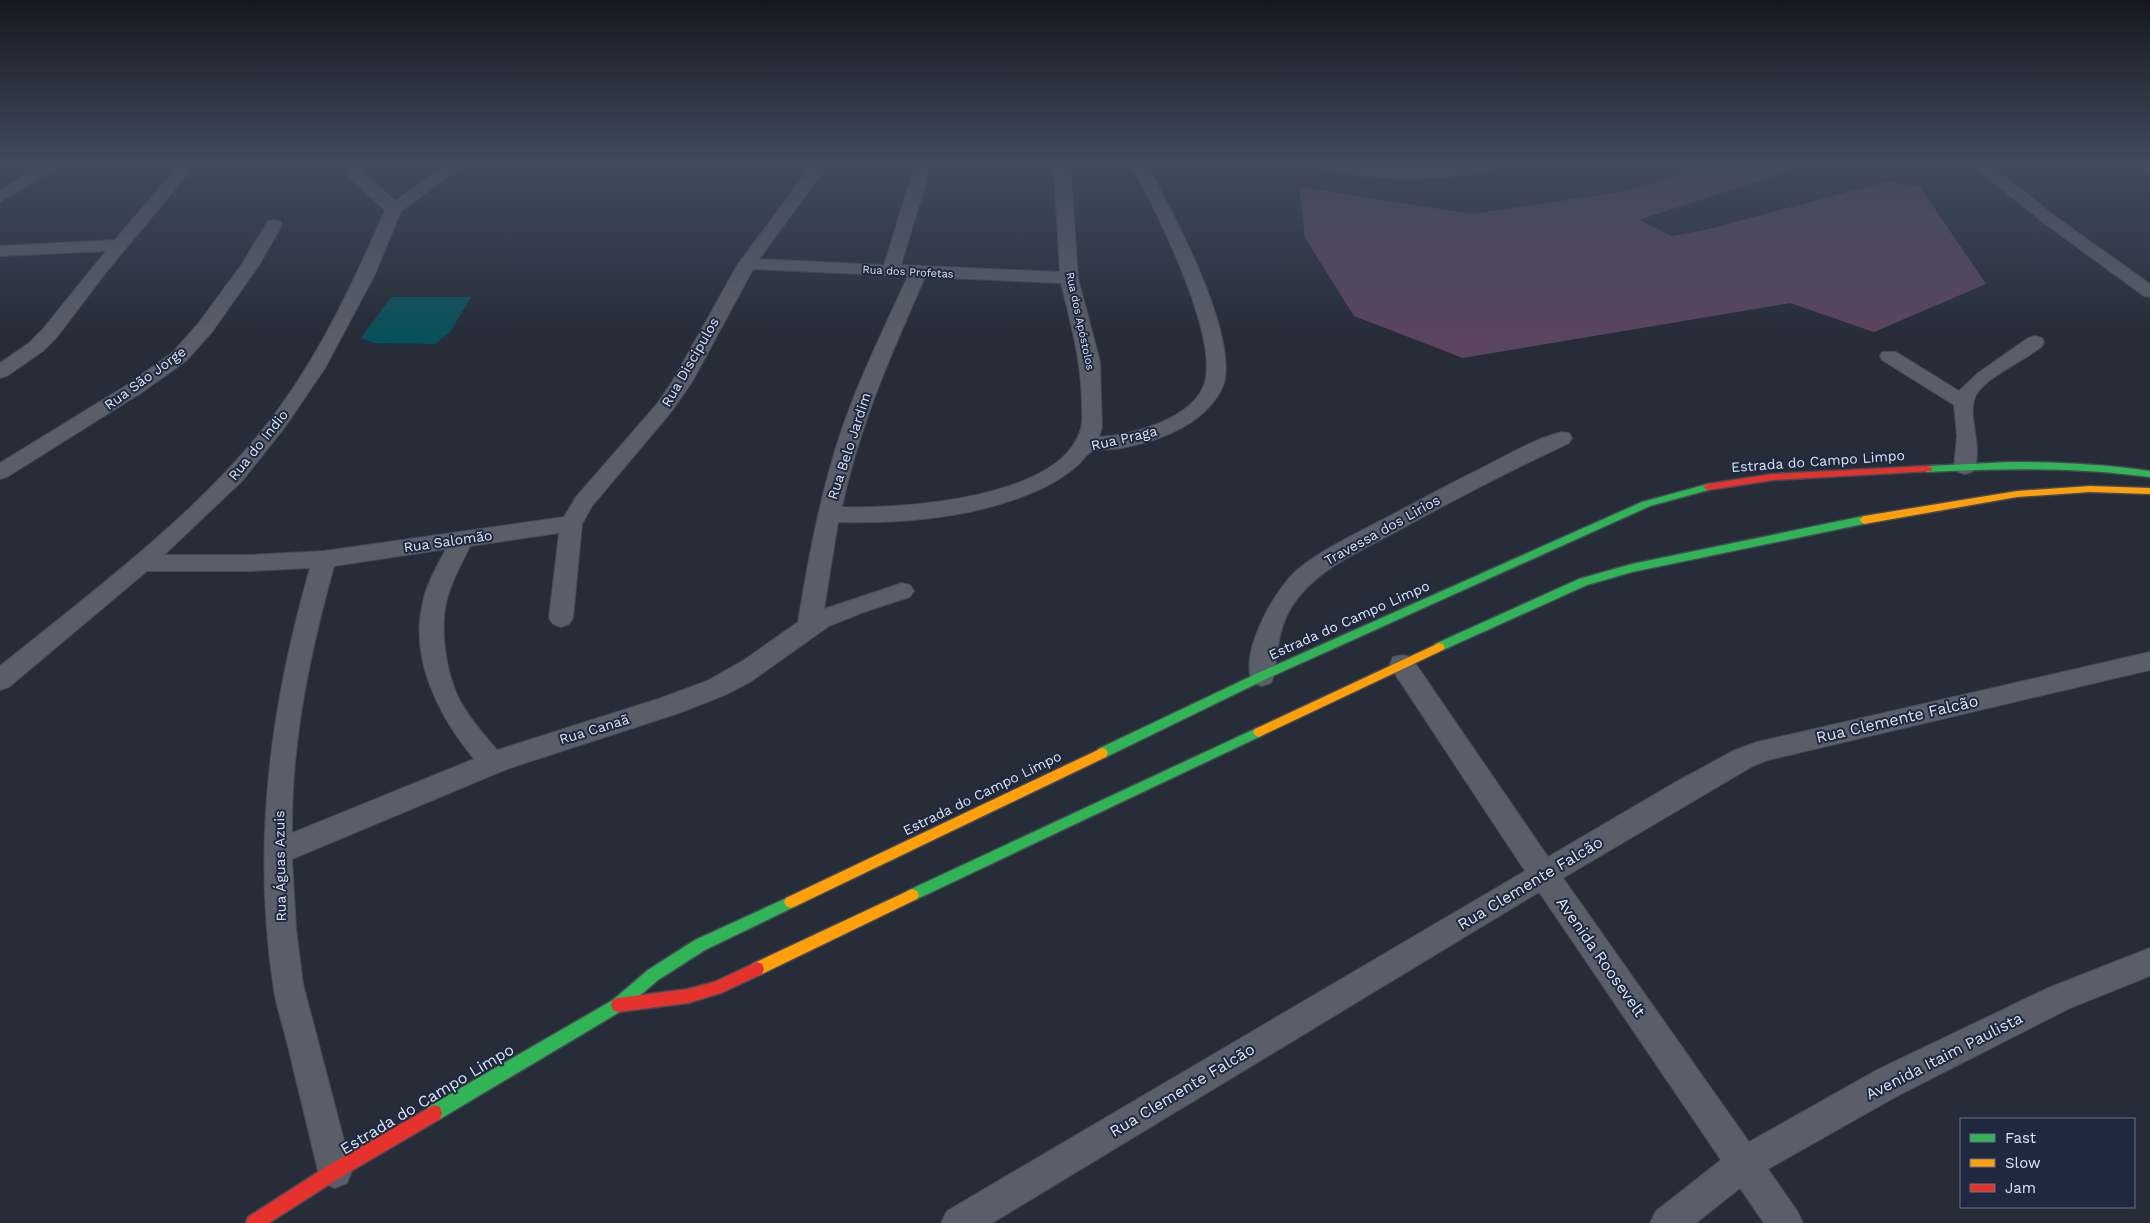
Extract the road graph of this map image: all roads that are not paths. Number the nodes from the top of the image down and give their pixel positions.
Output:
1 (138, 222) edge
2 (389, 222) edge
3 (778, 222) edge
4 (906, 222) edge
5 (1066, 222) edge
6 (1168, 222) edge
7 (2053, 222) edge
8 (274, 225) dead end
9 (119, 245) junction
10 (0, 251) edge
11 (747, 264) junction
12 (891, 270) junction
13 (918, 273) junction
14 (1069, 278) junction
15 (2150, 292) edge
16 (2035, 342) dead end
17 (1889, 356) dead end
18 (0, 372) edge
19 (1964, 403) junction
20 (1562, 438) dead end
21 (1085, 446) junction
22 (2076, 466) junction
23 (1965, 467) junction
24 (0, 472) edge
25 (2146, 484) edge
26 (2090, 488) junction
27 (828, 514) junction
28 (571, 524) junction
29 (463, 538) junction
30 (324, 559) junction
31 (142, 564) junction
32 (902, 591) dead end
33 (561, 618) dead end
34 (809, 627) junction
35 (2150, 661) edge
36 (1402, 664) junction
37 (1262, 676) junction
38 (0, 680) edge
39 (492, 763) junction
40 (277, 852) junction
41 (1544, 875) junction
42 (2150, 962) edge
43 (618, 1005) junction
44 (1745, 1163) junction
45 (335, 1172) junction
46 (254, 1223) edge
47 (959, 1223) edge
48 (1668, 1223) edge
49 (1785, 1223) edge

1 - 9 street
2 - 31 street, Rua do Indio
3 - 11 street, Rua Discipulos
4 - 12 street
5 - 14 street, Rua dos Apóstolos
6 - 21 street, Rua Praga
7 - 15 street
8 - 24 street, Rua São Jorge
9 - 10 street
9 - 18 street
11 - 12 street, Rua dos Profetas
11 - 28 street, Rua Discipulos
12 - 13 street, Rua dos Profetas
13 - 14 street, Rua dos Profetas
13 - 27 street, Rua Belo Jardim
14 - 21 street, Rua dos Apóstolos
16 - 19 street
17 - 19 street
19 - 23 street
20 - 37 street, Travessa dos Lirios
21 - 27 street, Rua Praga
22 - 23 street, Estrada do Campo Limpo
22 - 25 street, Estrada do Campo Limpo
22 - 26 street
23 - 37 street, Estrada do Campo Limpo
25 - 26 street, Estrada do Campo Limpo
26 - 36 street, Estrada do Campo Limpo
27 - 34 street, Rua Belo Jardim
28 - 29 street, Rua Salomão
28 - 33 street, Rua Discipulos
29 - 30 street, Rua Salomão
29 - 39 street
30 - 31 street, Rua Salomão
30 - 40 street, Rua Águas Azuis
31 - 38 street, Rua do Indio
32 - 34 street, Rua Canaã
34 - 39 street, Rua Canaã
35 - 41 street, Rua Clemente Falcão
36 - 41 street, Avenida Roosevelt
36 - 43 street, Estrada do Campo Limpo
37 - 43 street, Estrada do Campo Limpo
39 - 40 street, Rua Canaã
40 - 45 street, Rua Águas Azuis
41 - 44 street, Avenida Roosevelt
41 - 47 street, Rua Clemente Falcão
42 - 44 street, Avenida Itaim Paulista
43 - 45 street, Estrada do Campo Limpo
44 - 48 street, Avenida Itaim Paulista
44 - 49 street, Avenida Roosevelt
45 - 46 street, Estrada do Campo Limpo

